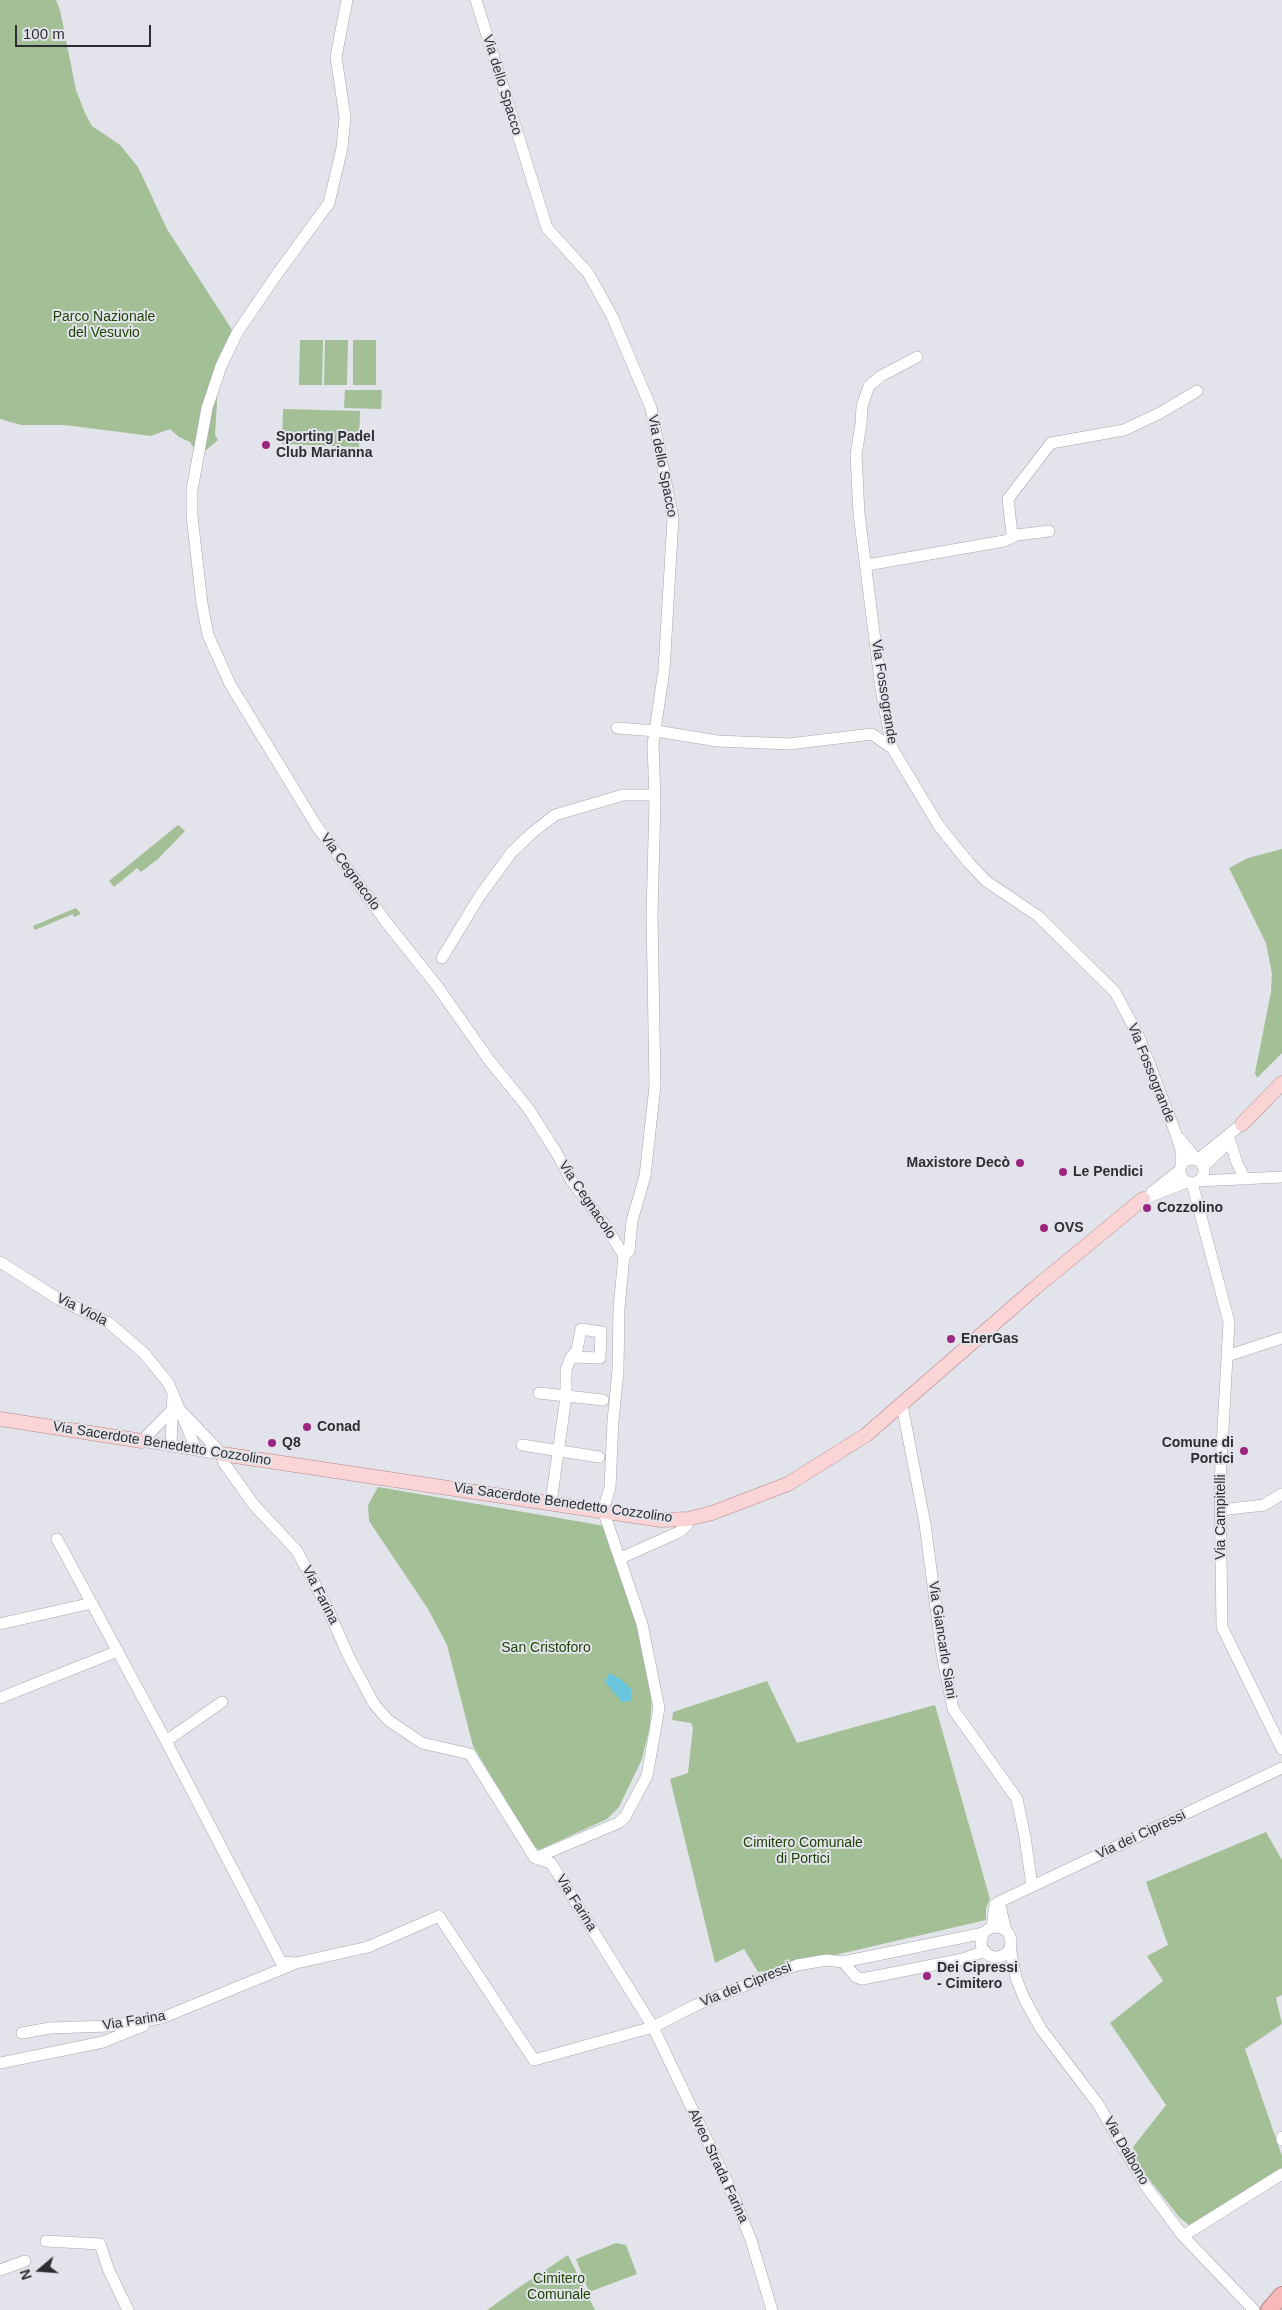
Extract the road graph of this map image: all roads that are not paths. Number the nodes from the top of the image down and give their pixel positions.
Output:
1 (347, 0) edge
2 (476, 0) edge
3 (917, 357) dead end
4 (1197, 391) dead end
5 (1049, 531) dead end
6 (1010, 538) junction
7 (867, 565) junction
8 (617, 728) dead end
9 (656, 731) junction
10 (892, 748) junction
11 (655, 795) junction
12 (442, 958) dead end
13 (1282, 1083) edge
14 (1242, 1124) junction
15 (1176, 1134) junction
16 (1230, 1140) junction
17 (1201, 1166) junction
18 (1180, 1167) junction
19 (1282, 1177) edge
20 (1232, 1179) junction
21 (1245, 1179) junction
22 (1192, 1182) junction
23 (1143, 1199) junction
24 (624, 1256) junction
25 (0, 1262) edge
26 (1282, 1338) edge
27 (1227, 1356) junction
28 (571, 1357) dead end
29 (539, 1392) dead end
30 (566, 1397) junction
31 (602, 1400) dead end
32 (902, 1406) junction
33 (176, 1410) junction
34 (0, 1419) edge
35 (142, 1441) junction
36 (171, 1445) junction
37 (522, 1445) dead end
38 (196, 1449) junction
39 (558, 1452) junction
40 (222, 1454) junction
41 (599, 1458) dead end
42 (1282, 1494) edge
43 (551, 1502) junction
44 (603, 1510) junction
45 (1221, 1510) junction
46 (688, 1519) junction
47 (57, 1539) dead end
48 (621, 1558) junction
49 (92, 1603) junction
50 (0, 1624) edge
51 (118, 1651) junction
52 (0, 1698) edge
53 (222, 1702) dead end
54 (1277, 1724) edge
55 (166, 1741) junction
56 (1282, 1749) edge
57 (1282, 1768) edge
58 (535, 1858) junction
59 (1032, 1886) junction
60 (999, 1902) junction
61 (988, 1930) junction
62 (1006, 1931) junction
63 (1010, 1947) junction
64 (985, 1951) junction
65 (998, 1956) junction
66 (843, 1962) junction
67 (296, 1964) junction
68 (1016, 1978) junction
69 (162, 2018) junction
70 (653, 2027) junction
71 (22, 2033) dead end
72 (0, 2064) edge
73 (1282, 2174) edge
74 (1183, 2236) junction
75 (46, 2242) dead end
76 (26, 2261) dead end
77 (0, 2270) edge
78 (1282, 2295) edge
79 (128, 2310) edge
80 (772, 2310) edge
81 (1254, 2310) edge
82 (1269, 2310) edge

1 - 24 street, Via Cegnacolo
2 - 9 street, Via dello Spacco
3 - 7 street, Via Fossogrande
4 - 6 street
5 - 6 street
6 - 7 street
7 - 10 street, Via Fossogrande
8 - 9 street
9 - 10 street
9 - 11 street, Via Cegnacolo
10 - 15 street, Via Fossogrande
11 - 12 street
11 - 24 street, Via Cegnacolo
13 - 14 main road, Via Sacerdote Benedetto Cozzolino
14 - 16 street, Via Sacerdote Benedetto Cozzolino
14 - 17 street, Via Sacerdote Benedetto Cozzolino
15 - 17 street
15 - 18 street
16 - 17 street, Via Sacerdote Benedetto Cozzolino
16 - 21 street
17 - 18 street, Via Sacerdote Benedetto Cozzolino
17 - 20 street
17 - 22 street, Via Sacerdote Benedetto Cozzolino
18 - 22 street
18 - 23 street, Via Sacerdote Benedetto Cozzolino
19 - 21 street
20 - 21 street
20 - 22 street
22 - 23 street, Via Sacerdote Benedetto Cozzolino
22 - 27 street, Via Campitelli
23 - 32 main road, Via Sacerdote Benedetto Cozzolino
24 - 44 street, Via Cegnacolo
25 - 33 street, Via Viola
26 - 27 street
27 - 45 street, Via Campitelli
28 - 30 street
29 - 30 street
30 - 31 street
30 - 39 street
32 - 46 main road, Via Sacerdote Benedetto Cozzolino
32 - 59 street, Via Giancarlo Siani
33 - 35 street
33 - 36 street, Via Viola
33 - 38 street, Via Viola
33 - 40 street
34 - 35 main road, Via Sacerdote Benedetto Cozzolino
35 - 36 street, Via Sacerdote Benedetto Cozzolino
36 - 38 street, Via Sacerdote Benedetto Cozzolino
37 - 39 street
38 - 40 street, Via Sacerdote Benedetto Cozzolino
39 - 41 street
39 - 43 street
40 - 43 main road, Via Sacerdote Benedetto Cozzolino
40 - 58 street, Via Farina
42 - 45 street
43 - 44 main road, Via Sacerdote Benedetto Cozzolino
44 - 46 main road, Via Sacerdote Benedetto Cozzolino
44 - 48 street
45 - 54 street, Via Campitelli
46 - 48 street
47 - 49 street
48 - 58 street
49 - 50 street
49 - 51 street
51 - 52 street
51 - 55 street
53 - 55 street
54 - 56 street, Via Campitelli
55 - 67 street
57 - 59 street, Via dei Cipressi
58 - 70 street, Via Farina
59 - 60 street, Via dei Cipressi
60 - 61 street
60 - 62 street
61 - 62 street
61 - 64 street
61 - 66 street, Via dei Cipressi
62 - 63 street, Via Dalbono
63 - 65 street
63 - 68 street, Via Dalbono
64 - 65 street, Via Dalbono
64 - 66 street
65 - 68 street, Via Dalbono
66 - 70 street, Via dei Cipressi
67 - 69 street, Via Farina
67 - 70 street, Via Farina
68 - 74 street, Via Dalbono
69 - 71 street, Via Farina
69 - 72 street
70 - 80 street, Alveo Strada Farina
73 - 74 street
74 - 81 street, Via Dalbono
75 - 79 street
76 - 77 street
78 - 82 highway

